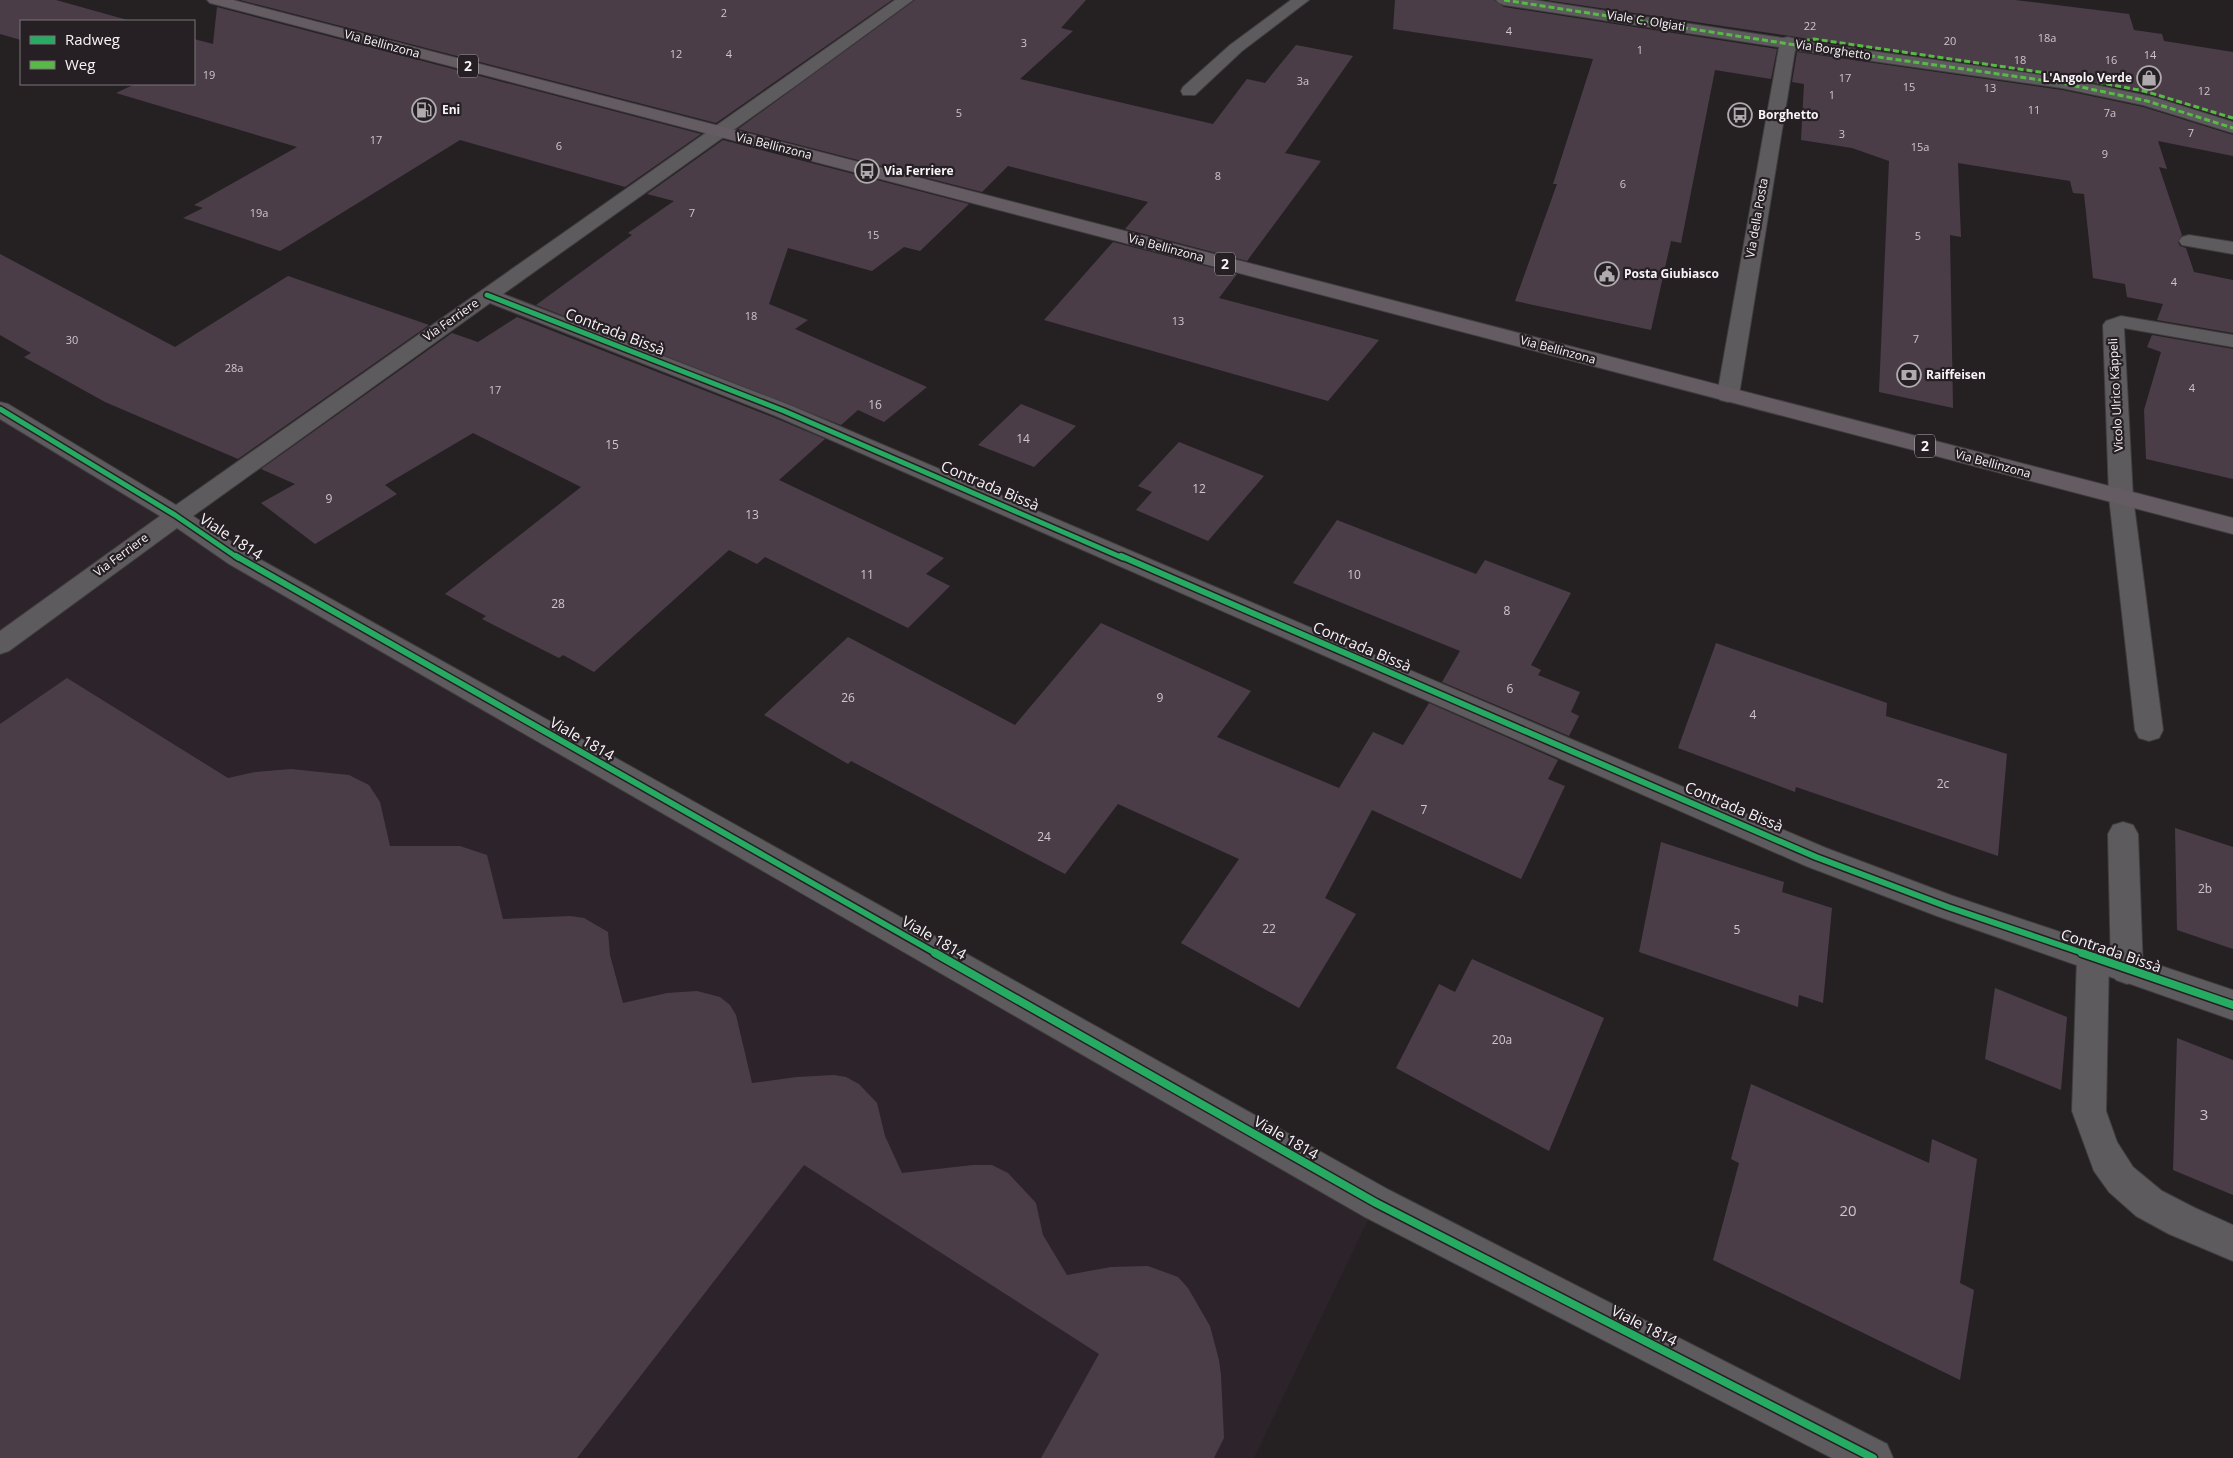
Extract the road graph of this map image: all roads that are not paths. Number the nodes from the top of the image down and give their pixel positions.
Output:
1 (215, 0) edge
2 (905, 0) edge
3 (1301, 0) edge
4 (1504, 0) edge
5 (1788, 42) junction
6 (1189, 91) dead end
7 (2233, 118) edge
8 (2233, 128) edge
9 (721, 133) junction
10 (2189, 241) dead end
11 (2233, 248) edge
12 (487, 295) junction
13 (2233, 341) edge
14 (1728, 395) junction
15 (0, 409) edge
16 (2121, 497) junction
17 (175, 515) junction
18 (2233, 526) edge
19 (0, 644) edge
20 (2150, 730) dead end
21 (2123, 834) dead end
22 (2093, 958) junction
23 (2127, 970) junction
24 (2233, 1005) edge
25 (2233, 1242) edge
26 (1873, 1458) edge

1 - 9 main road, Via Bellinzona / 2
2 - 9 street, Via Ferriere
3 - 6 street
4 - 5 street, Viale C. Olgiati
5 - 7 street, Via Borghetto
5 - 8 street, Via Borghetto
5 - 14 street, Via della Posta
9 - 12 street, Via Ferriere
9 - 14 main road, Via Bellinzona / 2
10 - 11 street
12 - 17 street, Via Ferriere
12 - 22 street, Contrada Bissà
13 - 16 street, Vicolo Ulrico Käppeli
14 - 16 main road, Via Bellinzona / 2
15 - 17 street, Viale 1814
16 - 18 main road, Via Bellinzona / 2
16 - 20 street
17 - 19 street, Via Ferriere
17 - 26 street, Viale 1814
21 - 23 street
22 - 23 street, Contrada Bissà
22 - 25 street
23 - 24 street, Contrada Bissà

